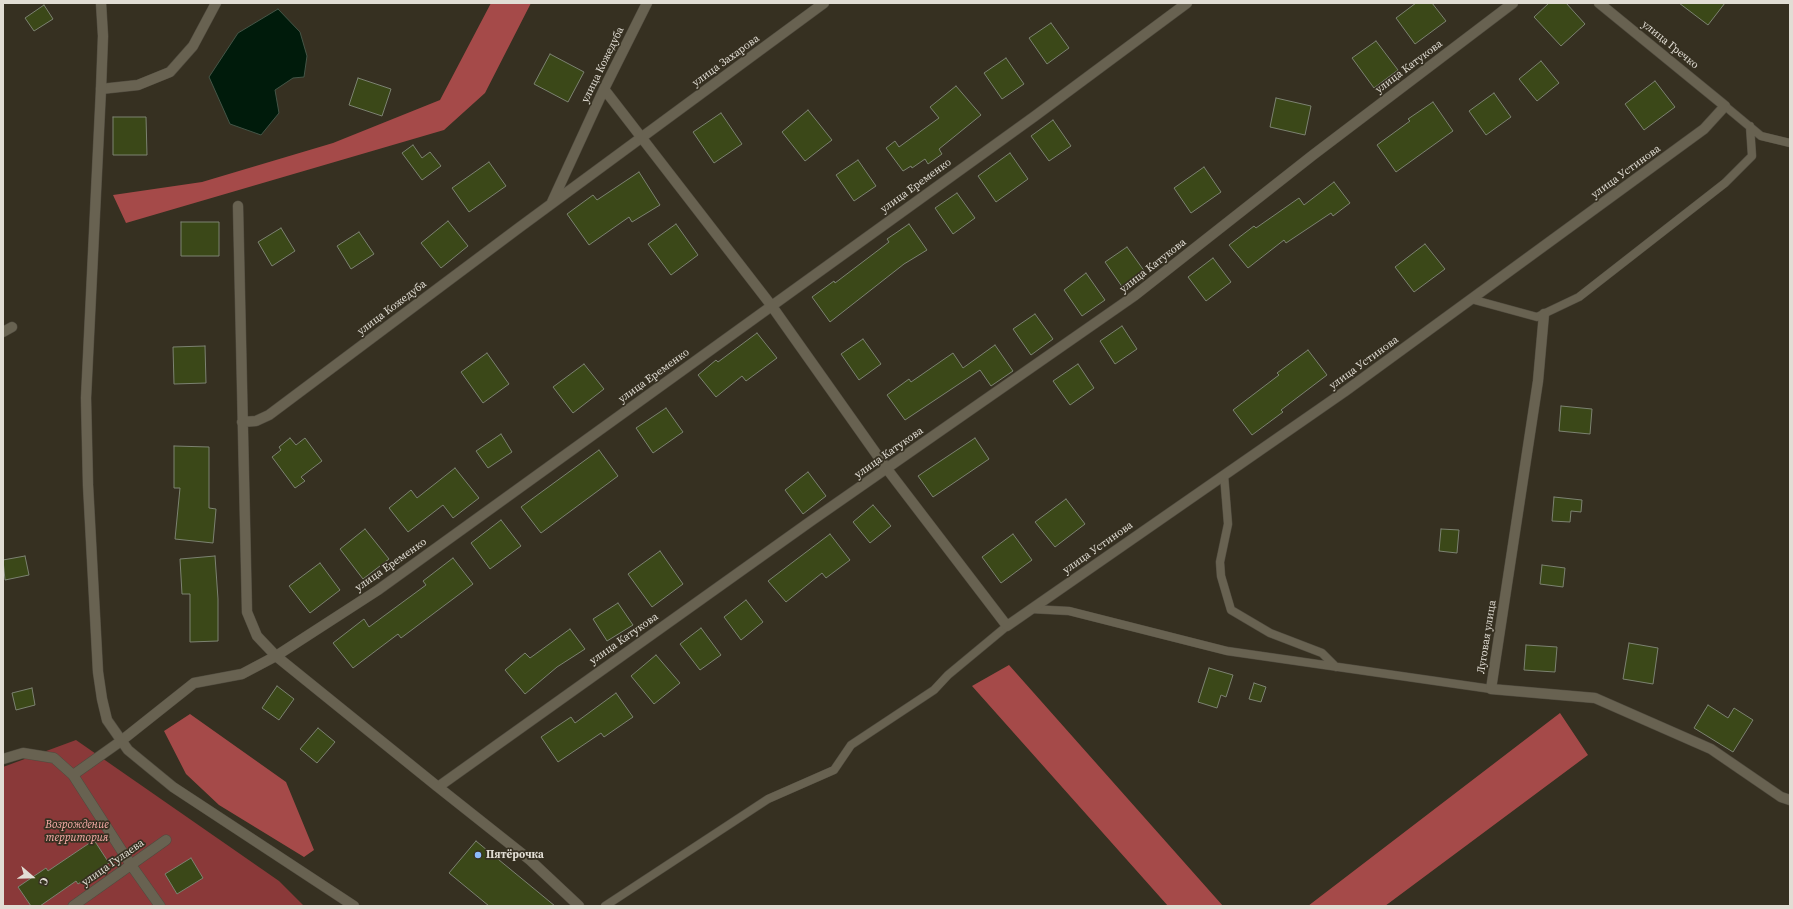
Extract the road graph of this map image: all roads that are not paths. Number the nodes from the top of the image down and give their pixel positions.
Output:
1 (101, 3) edge
2 (216, 3) edge
3 (647, 3) edge
4 (824, 3) edge
5 (1187, 3) edge
6 (1513, 3) edge
7 (1599, 3) edge
8 (101, 89) junction
9 (604, 89) junction
10 (1725, 106) junction
11 (1750, 126) junction
12 (642, 138) junction
13 (1790, 143) edge
14 (552, 204) junction
15 (238, 206) dead end
16 (1471, 299) junction
17 (771, 305) junction
18 (1544, 314) junction
19 (242, 422) junction
20 (887, 469) junction
21 (1224, 475) junction
22 (1031, 609) junction
23 (1007, 626) junction
24 (276, 656) junction
25 (1336, 667) junction
26 (1491, 689) junction
27 (122, 740) junction
28 (3, 759) edge
29 (74, 776) junction
30 (438, 787) junction
31 (1790, 800) edge
32 (166, 840) dead end
33 (130, 865) junction
34 (73, 906) edge
35 (160, 906) edge
36 (354, 906) edge
37 (579, 906) edge
38 (605, 906) edge

1 - 8 street
2 - 8 street
3 - 9 street, улица Кожедуба
4 - 12 street, улица Захарова
5 - 17 street, улица Еременко
6 - 20 street, улица Катукова
7 - 10 street, улица Гречко
8 - 27 street
9 - 12 street
9 - 14 street, улица Кожедуба
10 - 11 lane
10 - 16 street, улица Устинова
11 - 13 lane
11 - 18 lane
12 - 14 street, улица Кожедуба
12 - 17 street
14 - 19 street, улица Кожедуба
15 - 19 street
16 - 18 lane
16 - 21 street, улица Устинова
17 - 20 street
17 - 24 street, улица Еременко
18 - 26 street, Луговая улица
19 - 24 street
20 - 23 street
20 - 30 street, улица Катукова
21 - 22 street, улица Устинова
21 - 25 lane
22 - 23 street, улица Устинова
22 - 25 lane
23 - 38 lane
24 - 27 street, улица Еременко
24 - 30 street
25 - 26 lane
26 - 31 street, Луговая улица
27 - 29 street, улица Еременко
27 - 36 street
28 - 29 street
29 - 33 street
30 - 37 street
32 - 33 street, улица Гулаева
33 - 34 street, улица Гулаева
33 - 35 street

